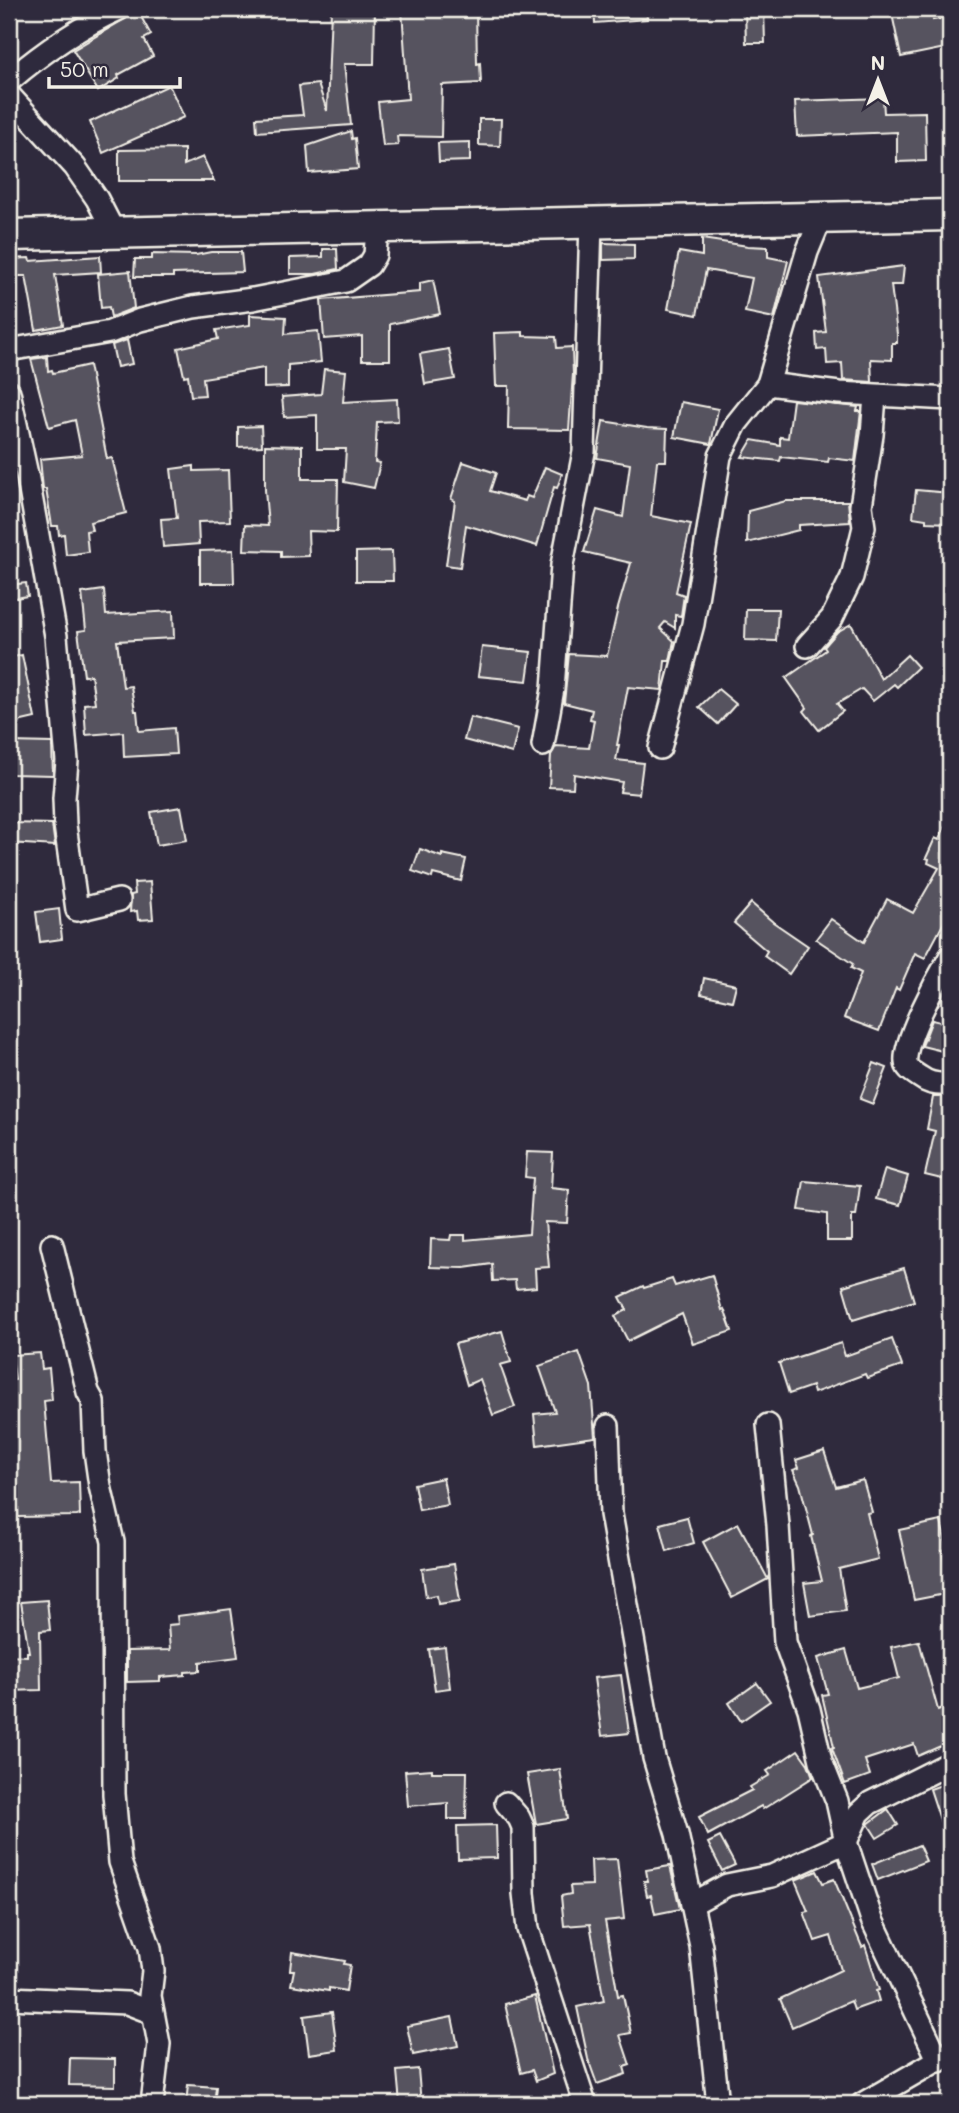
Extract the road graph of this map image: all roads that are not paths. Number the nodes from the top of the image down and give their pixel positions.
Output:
1 (119, 9) edge
2 (9, 81) edge
3 (9, 95) edge
4 (950, 215) edge
5 (821, 218) junction
6 (591, 222) junction
7 (377, 228) junction
8 (114, 232) junction
9 (9, 235) edge
10 (9, 350) edge
11 (768, 384) junction
12 (9, 392) edge
13 (875, 396) junction
14 (950, 399) edge
15 (807, 646) dead end
16 (543, 745) dead end
17 (660, 748) dead end
18 (120, 901) dead end
19 (950, 957) edge
20 (950, 1084) edge
21 (52, 1245) dead end
22 (768, 1425) dead end
23 (608, 1426) dead end
24 (950, 1763) edge
25 (506, 1803) dead end
26 (846, 1842) junction
27 (692, 1904) junction
28 (9, 1998) edge
29 (153, 2013) junction
30 (945, 2057) edge
31 (152, 2104) edge
32 (585, 2104) edge
33 (718, 2104) edge
34 (862, 2104) edge

1 - 2 street
3 - 8 street
4 - 5 main road
5 - 6 main road
5 - 11 street
6 - 7 main road
6 - 16 street
7 - 8 main road
7 - 10 street
8 - 9 main road
11 - 13 street
11 - 17 street
12 - 18 street
13 - 14 street
13 - 15 street
19 - 20 street
21 - 29 street
22 - 26 street
23 - 27 street
24 - 26 street
25 - 32 street
26 - 27 street
26 - 30 street
27 - 33 street
28 - 29 street
29 - 31 street
30 - 34 street

